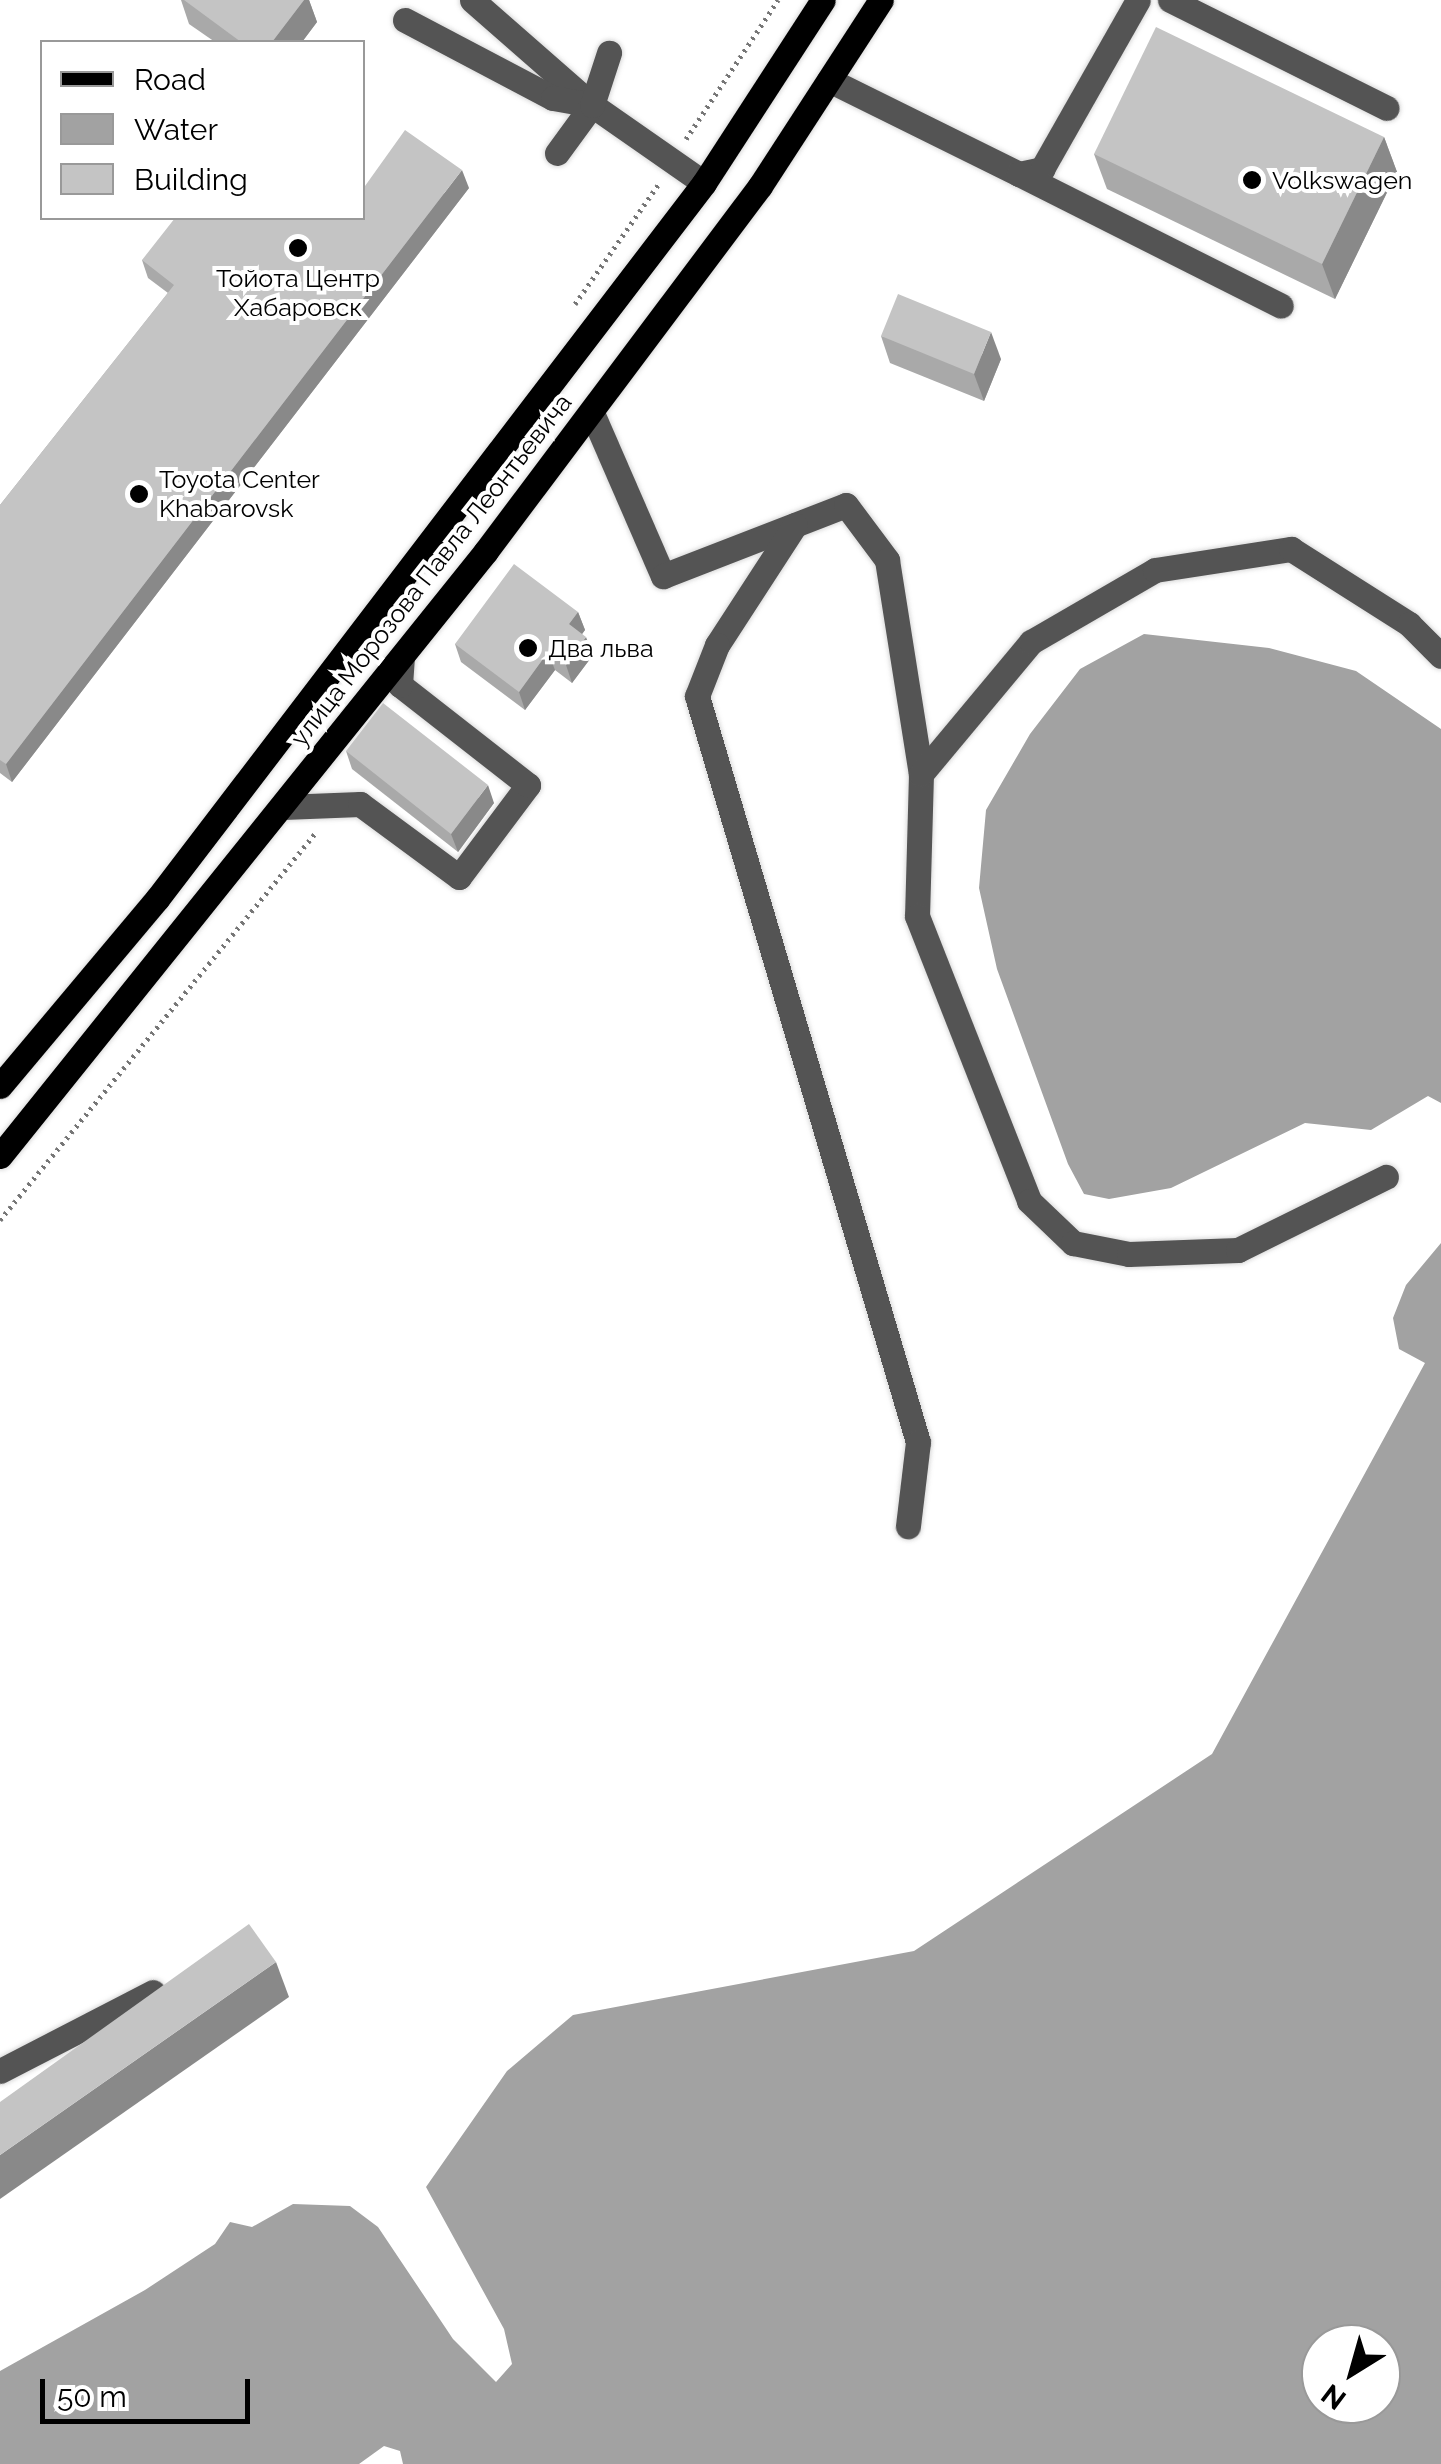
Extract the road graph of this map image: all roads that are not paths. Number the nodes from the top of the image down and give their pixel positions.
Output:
1 (472, 0) edge
2 (823, 0) edge
3 (881, 0) edge
4 (1138, 0) edge
5 (1170, 0) edge
6 (404, 20) dead end
7 (609, 53) dead end
8 (829, 80) junction
9 (592, 105) junction
10 (1387, 108) dead end
11 (557, 153) dead end
12 (1019, 174) junction
13 (704, 183) junction
14 (1281, 306) dead end
15 (592, 413) junction
16 (795, 525) junction
17 (1441, 656) edge
18 (402, 658) junction
19 (920, 774) junction
20 (284, 808) junction
21 (0, 1086) edge
22 (0, 1156) edge
23 (1386, 1177) dead end
24 (908, 1526) dead end
25 (153, 1992) edge
26 (0, 2071) edge

1 - 9 lane
2 - 13 main road, улица Морозова Павла Леонтьевича
3 - 8 main road, улица Морозова Павла Леонтьевича
4 - 12 lane
5 - 10 lane
6 - 9 lane
7 - 9 lane
8 - 12 lane
8 - 15 main road, улица Морозова Павла Леонтьевича
9 - 11 lane
9 - 13 lane
12 - 14 lane
13 - 21 main road, улица Морозова Павла Леонтьевича
15 - 16 lane
15 - 18 main road, улица Морозова Павла Леонтьевича
16 - 19 lane
16 - 24 lane
17 - 19 lane
18 - 20 main road, улица Морозова Павла Леонтьевича
18 - 20 lane
19 - 23 lane
20 - 22 main road, улица Морозова Павла Леонтьевича
25 - 26 lane

